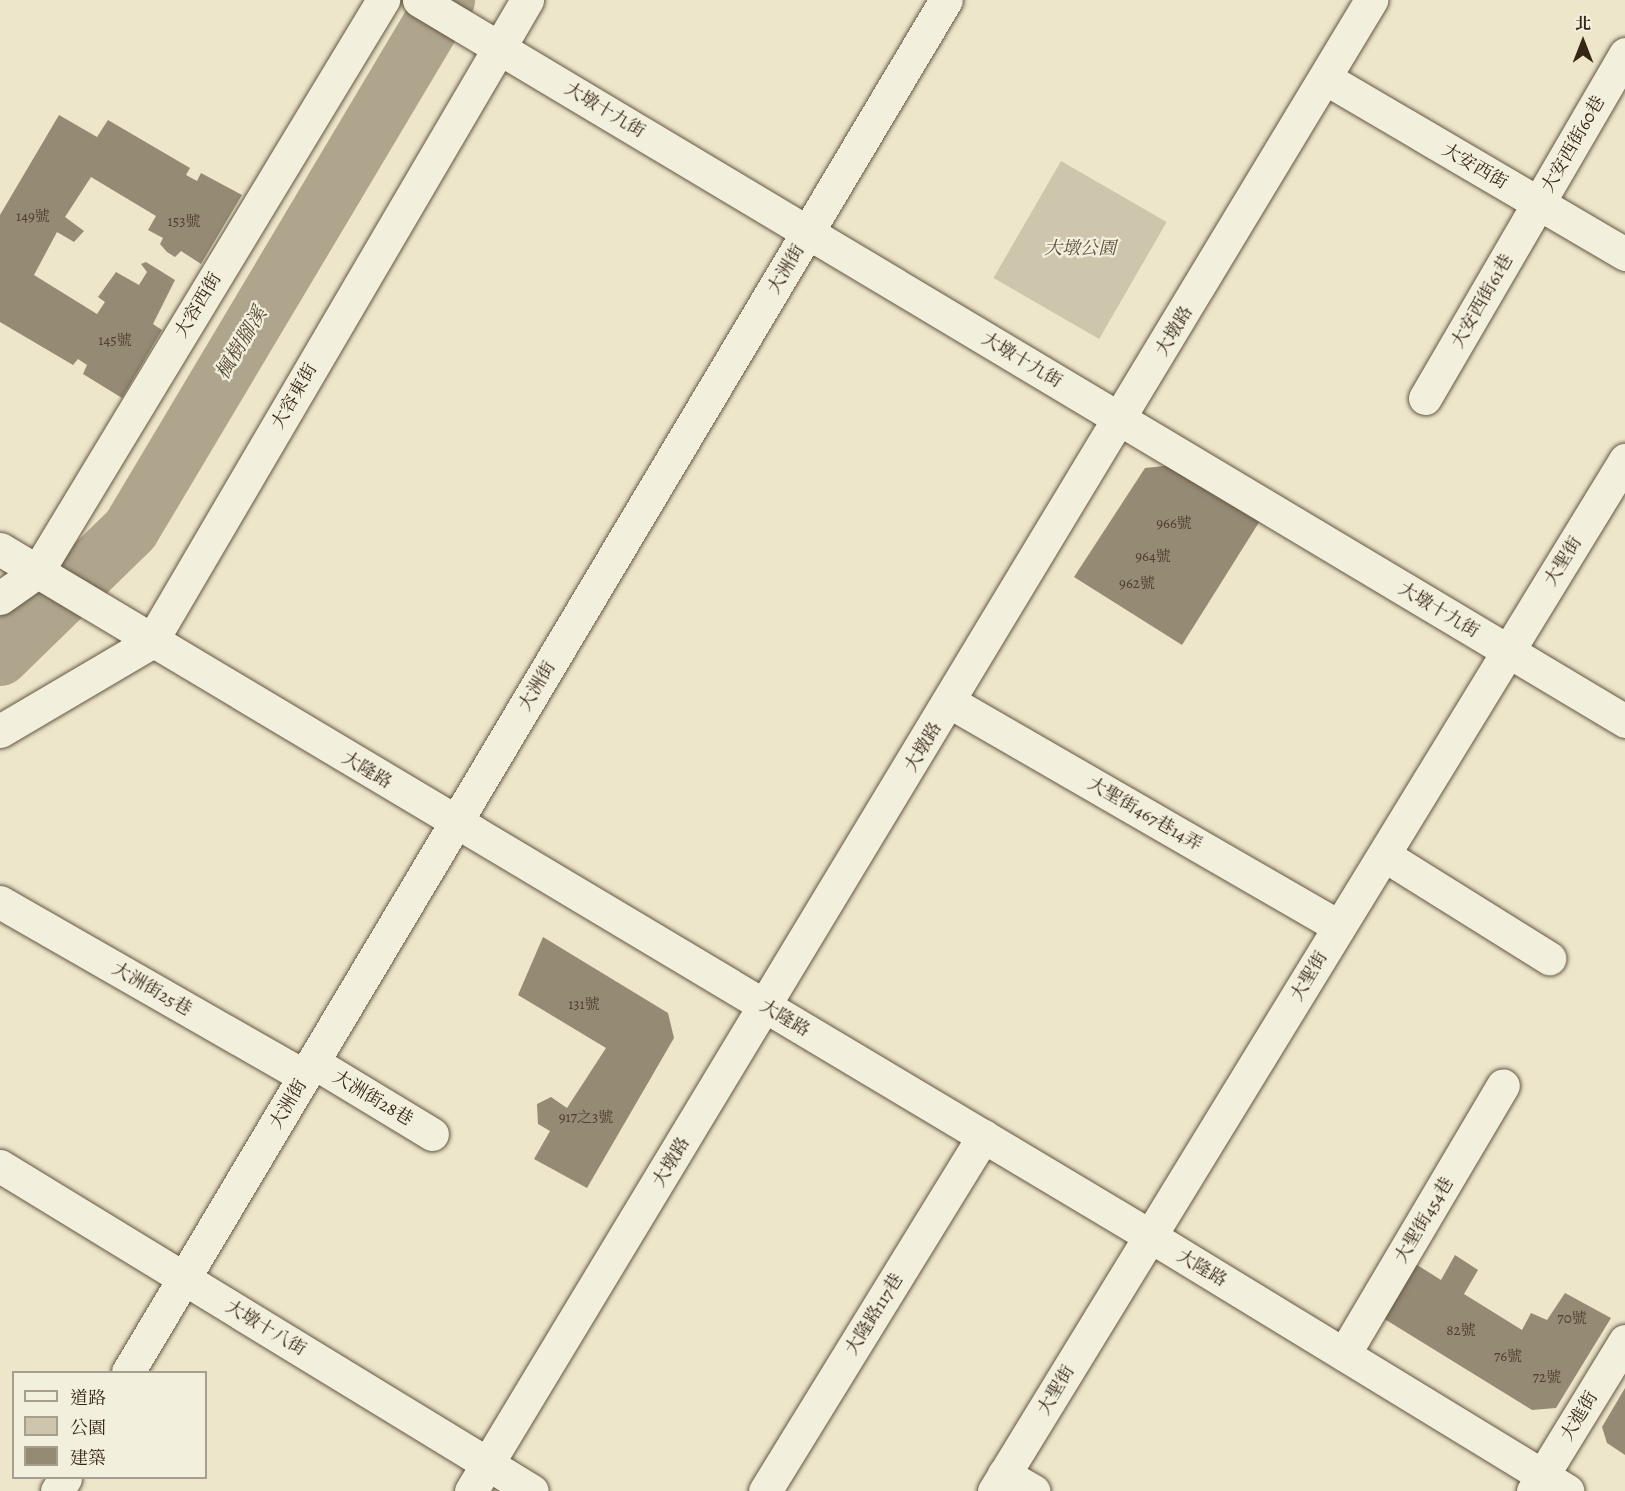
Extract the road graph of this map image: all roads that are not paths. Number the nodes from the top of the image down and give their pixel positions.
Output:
1 (383, 0) edge
2 (419, 0) edge
3 (527, 0) edge
4 (946, 0) edge
5 (1371, 0) edge
6 (499, 46) junction
7 (1625, 54) edge
8 (1325, 78) junction
9 (1539, 204) junction
10 (808, 232) junction
11 (1625, 254) edge
12 (1425, 398) dead end
13 (1121, 420) junction
14 (1625, 460) edge
15 (0, 549) edge
16 (37, 572) junction
17 (0, 598) edge
18 (151, 642) junction
19 (1508, 651) junction
20 (950, 702) junction
21 (1625, 721) edge
22 (0, 731) edge
23 (456, 823) junction
24 (1384, 855) junction
25 (0, 902) edge
26 (1339, 927) junction
27 (1550, 958) dead end
28 (765, 1007) junction
29 (309, 1069) junction
30 (1503, 1085) dead end
31 (432, 1134) dead end
32 (983, 1136) junction
33 (0, 1166) edge
34 (1150, 1236) junction
35 (184, 1278) junction
36 (1625, 1341) edge
37 (1344, 1354) junction
38 (129, 1371) edge
39 (479, 1477) edge
40 (999, 1482) edge
41 (1548, 1486) edge
42 (532, 1491) edge
43 (765, 1491) edge
44 (1033, 1491) edge

1 - 16 street, 大容西街
2 - 6 street, 大墩十九街
3 - 6 street, 大容東街
4 - 10 street, 大洲街
5 - 8 street, 大墩路
6 - 10 street, 大墩十九街
6 - 18 street, 大容東街
7 - 9 street, 大安西街60巷
8 - 9 street, 大安西街
8 - 13 street, 大墩路
9 - 11 street, 大安西街
9 - 12 street, 大安西街61巷
10 - 13 street, 大墩十九街
10 - 23 street, 大洲街
13 - 19 street, 大墩十九街
13 - 20 street, 大墩路
14 - 19 street, 大聖街
15 - 16 street, 大隆路
16 - 17 street, 大容西街
16 - 18 street, 大隆路
18 - 22 street, 大容東街
18 - 23 street, 大隆路
19 - 21 street, 大墩十九街
19 - 24 street, 大聖街
20 - 26 street, 大聖街467巷14弄
20 - 28 street, 大墩路
23 - 28 street, 大隆路
23 - 29 street, 大洲街
24 - 26 street, 大聖街
24 - 27 street
25 - 29 street, 大洲街25巷
26 - 34 street, 大聖街
28 - 32 street, 大隆路
28 - 39 street, 大墩路
29 - 31 street, 大洲街28巷
29 - 35 street, 大洲街
30 - 37 street, 大聖街454巷
32 - 34 street, 大隆路
32 - 43 street, 大隆路117巷
33 - 35 street, 大墩十八街
34 - 37 street, 大隆路
34 - 40 street, 大聖街
35 - 38 street, 大洲街
35 - 39 street, 大墩十八街
36 - 41 street, 大進街
37 - 41 street, 大隆路
39 - 42 street, 大墩十八街
40 - 44 street

